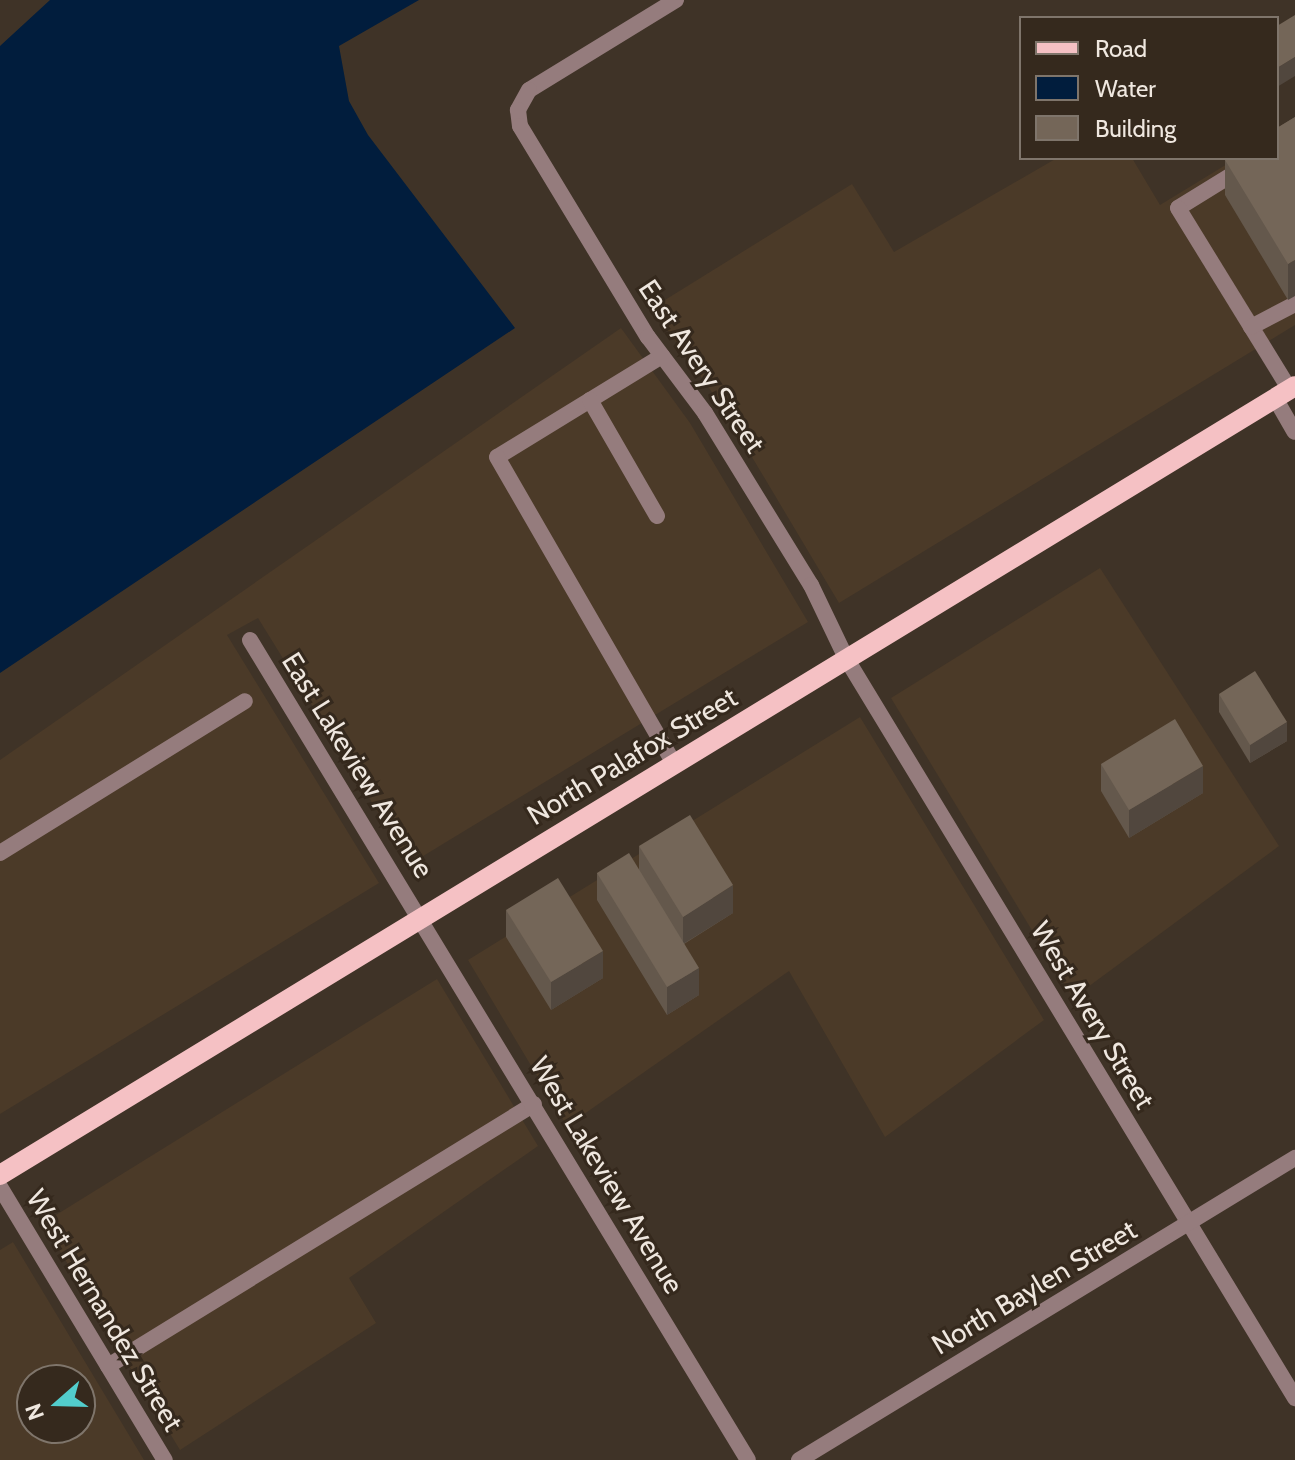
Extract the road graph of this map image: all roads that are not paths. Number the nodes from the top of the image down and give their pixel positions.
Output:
1 (676, 0) edge
2 (1256, 160) edge
3 (1295, 304) edge
4 (1251, 327) junction
5 (662, 356) junction
6 (1286, 391) edge
7 (590, 400) junction
8 (1295, 432) edge
9 (657, 516) dead end
10 (250, 640) dead end
11 (846, 658) junction
12 (245, 701) dead end
13 (674, 763) junction
14 (0, 853) edge
15 (421, 917) junction
16 (534, 1104) junction
17 (1295, 1158) edge
18 (0, 1175) edge
19 (0, 1187) edge
20 (1189, 1223) junction
21 (108, 1366) junction
22 (1295, 1398) edge
23 (165, 1460) edge
24 (748, 1460) edge
25 (799, 1460) edge

1 - 5 street, East Avery Street
2 - 4 street
3 - 4 street
4 - 6 street
5 - 7 street
5 - 11 street, East Avery Street
6 - 8 street
6 - 11 main road, North Palafox Street
7 - 9 street
7 - 13 street
10 - 15 street, East Lakeview Avenue
11 - 13 main road, North Palafox Street
11 - 20 street, West Avery Street
12 - 14 street
13 - 15 main road, North Palafox Street
15 - 16 street, West Lakeview Avenue
15 - 18 main road, North Palafox Street
16 - 21 street
16 - 24 street, West Lakeview Avenue
17 - 20 street, North Baylen Street
19 - 21 street, West Hernandez Street
20 - 22 street, West Avery Street
20 - 25 street, North Baylen Street
21 - 23 street, West Hernandez Street

